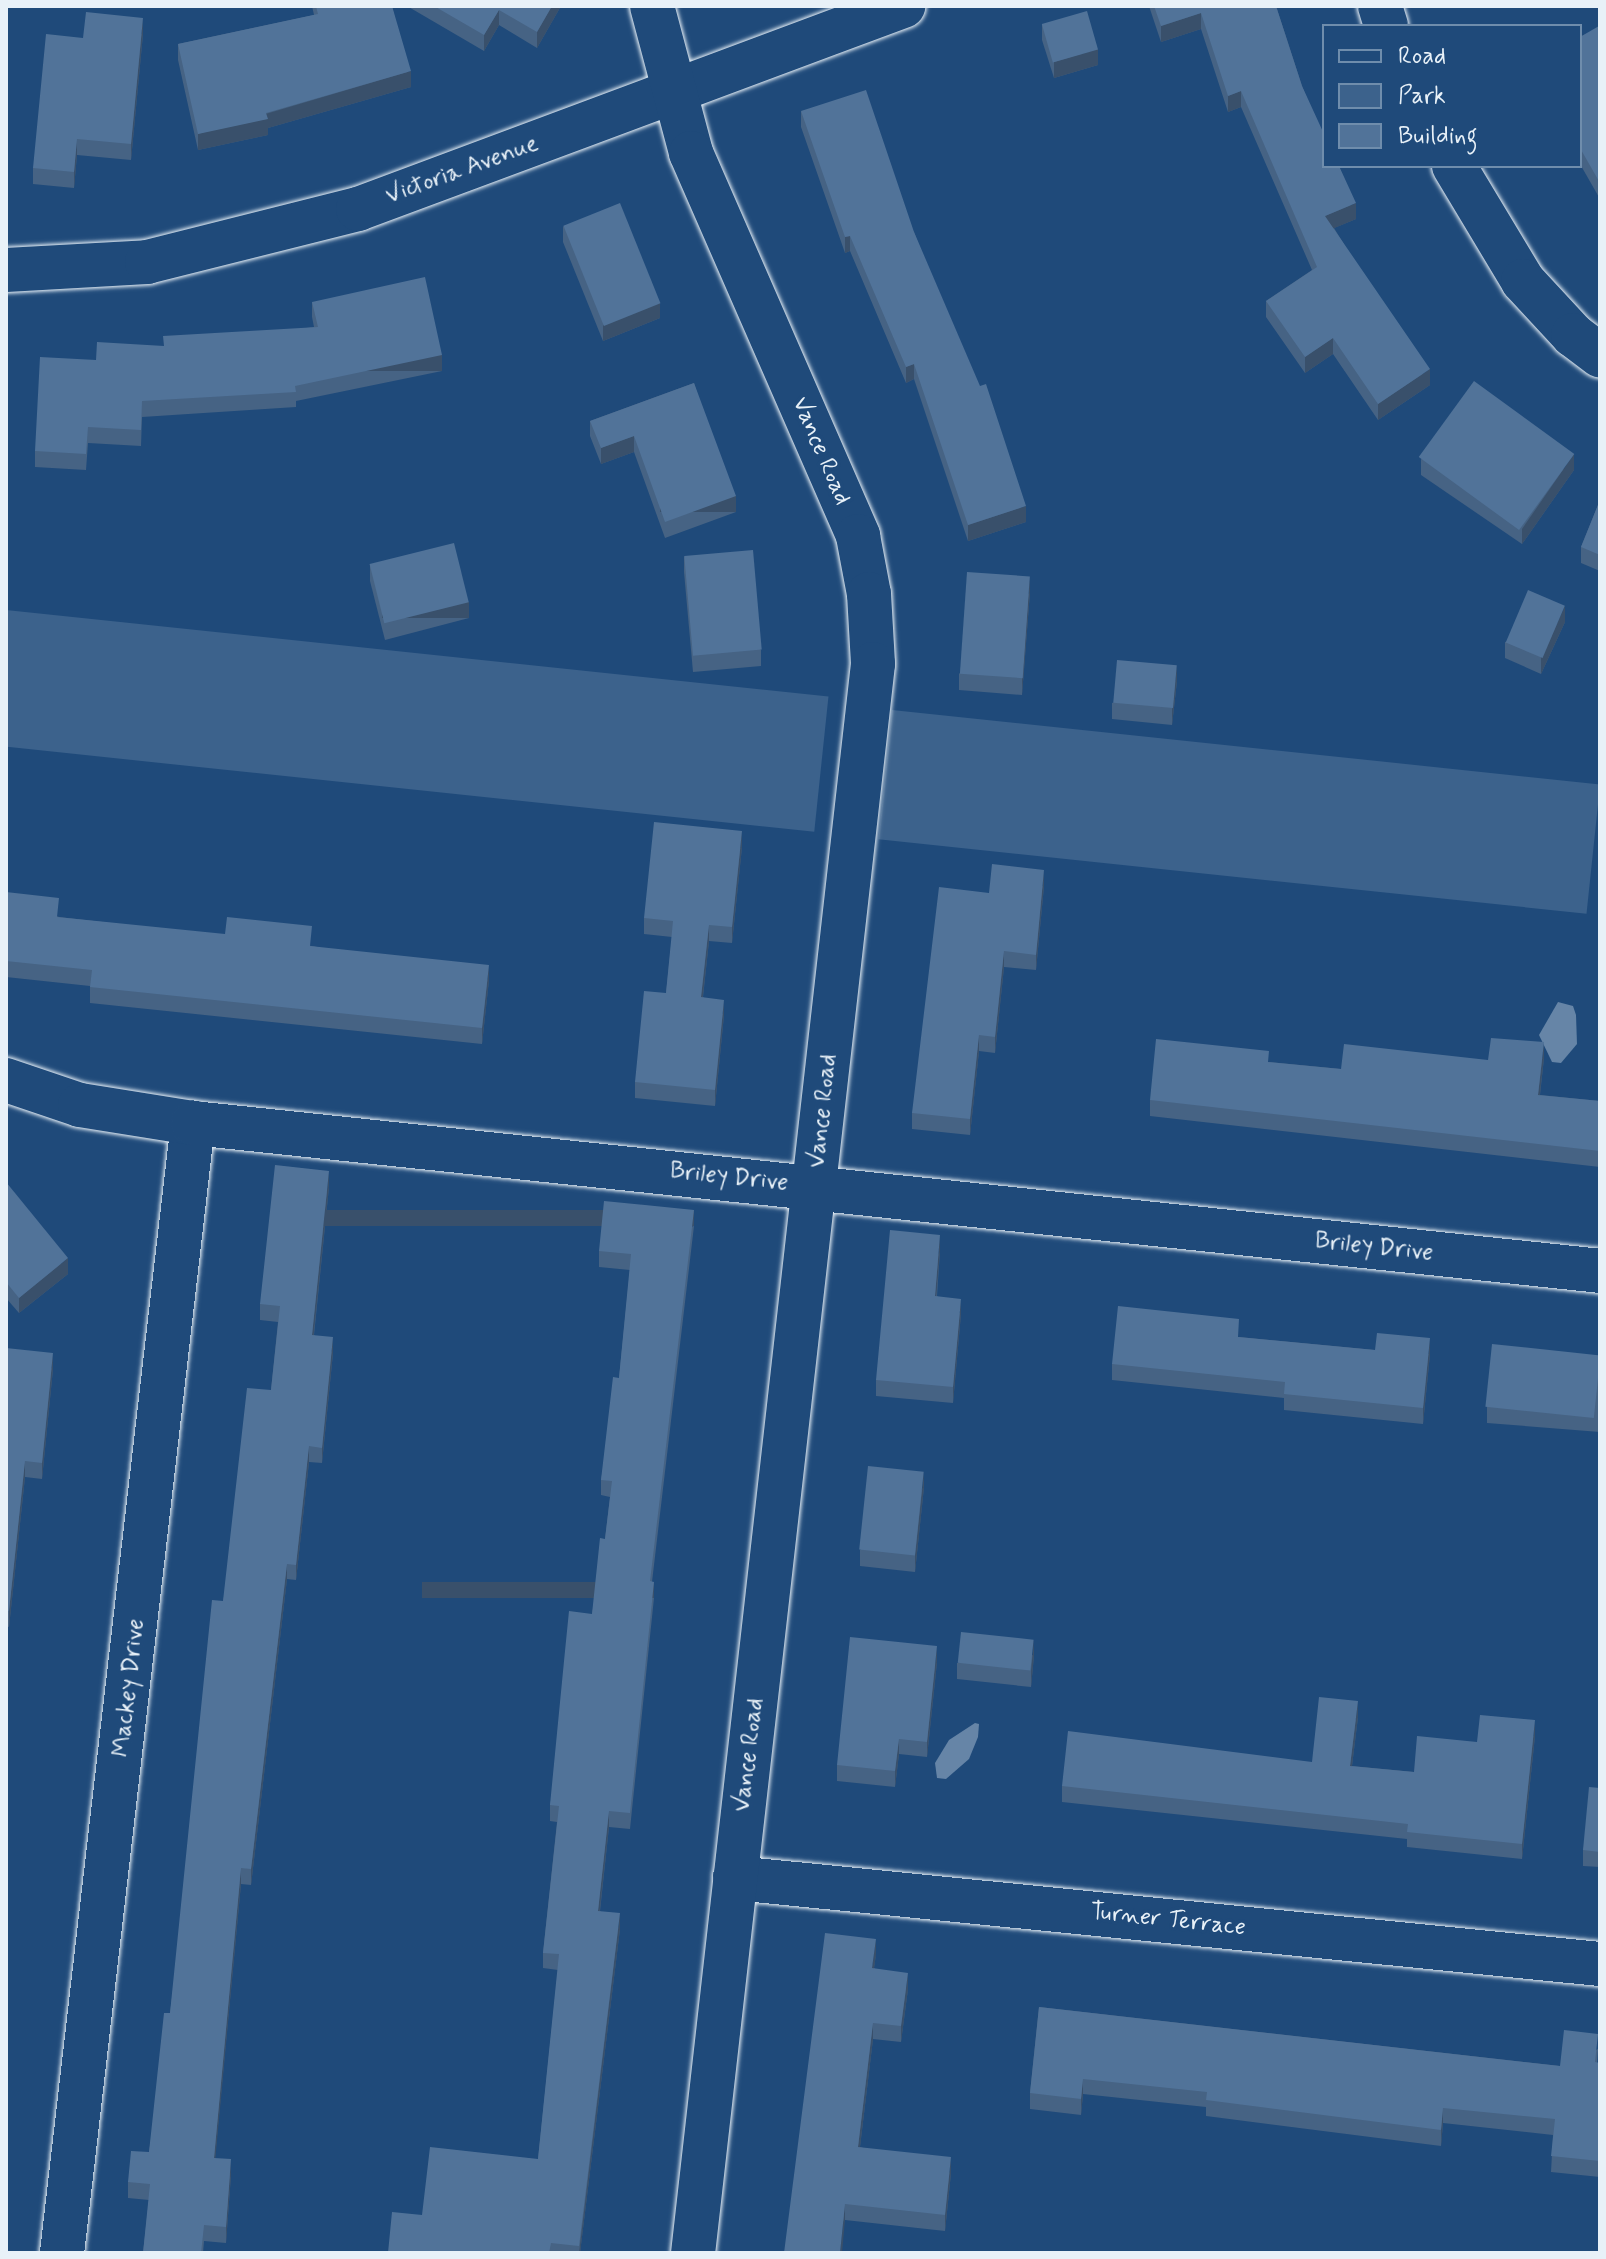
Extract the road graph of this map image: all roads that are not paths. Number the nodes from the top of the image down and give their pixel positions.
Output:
1 (652, 6) edge
2 (903, 6) edge
3 (675, 92) junction
4 (1455, 168) edge
5 (6, 270) edge
6 (1600, 355) edge
7 (6, 1080) edge
8 (193, 1123) junction
9 (815, 1186) junction
10 (1600, 1271) edge
11 (735, 1878) junction
12 (1600, 1964) edge
13 (62, 2253) edge
14 (693, 2253) edge

1 - 3 street, Vance Road
2 - 3 street, Victoria Avenue
3 - 5 street, Victoria Avenue
3 - 9 street, Vance Road
4 - 6 street
7 - 8 street, Briley Drive
8 - 9 street, Briley Drive
8 - 13 street, Mackey Drive
9 - 10 street, Briley Drive
9 - 11 street, Vance Road
11 - 12 street, Turner Terrace
11 - 14 street, Vance Road

